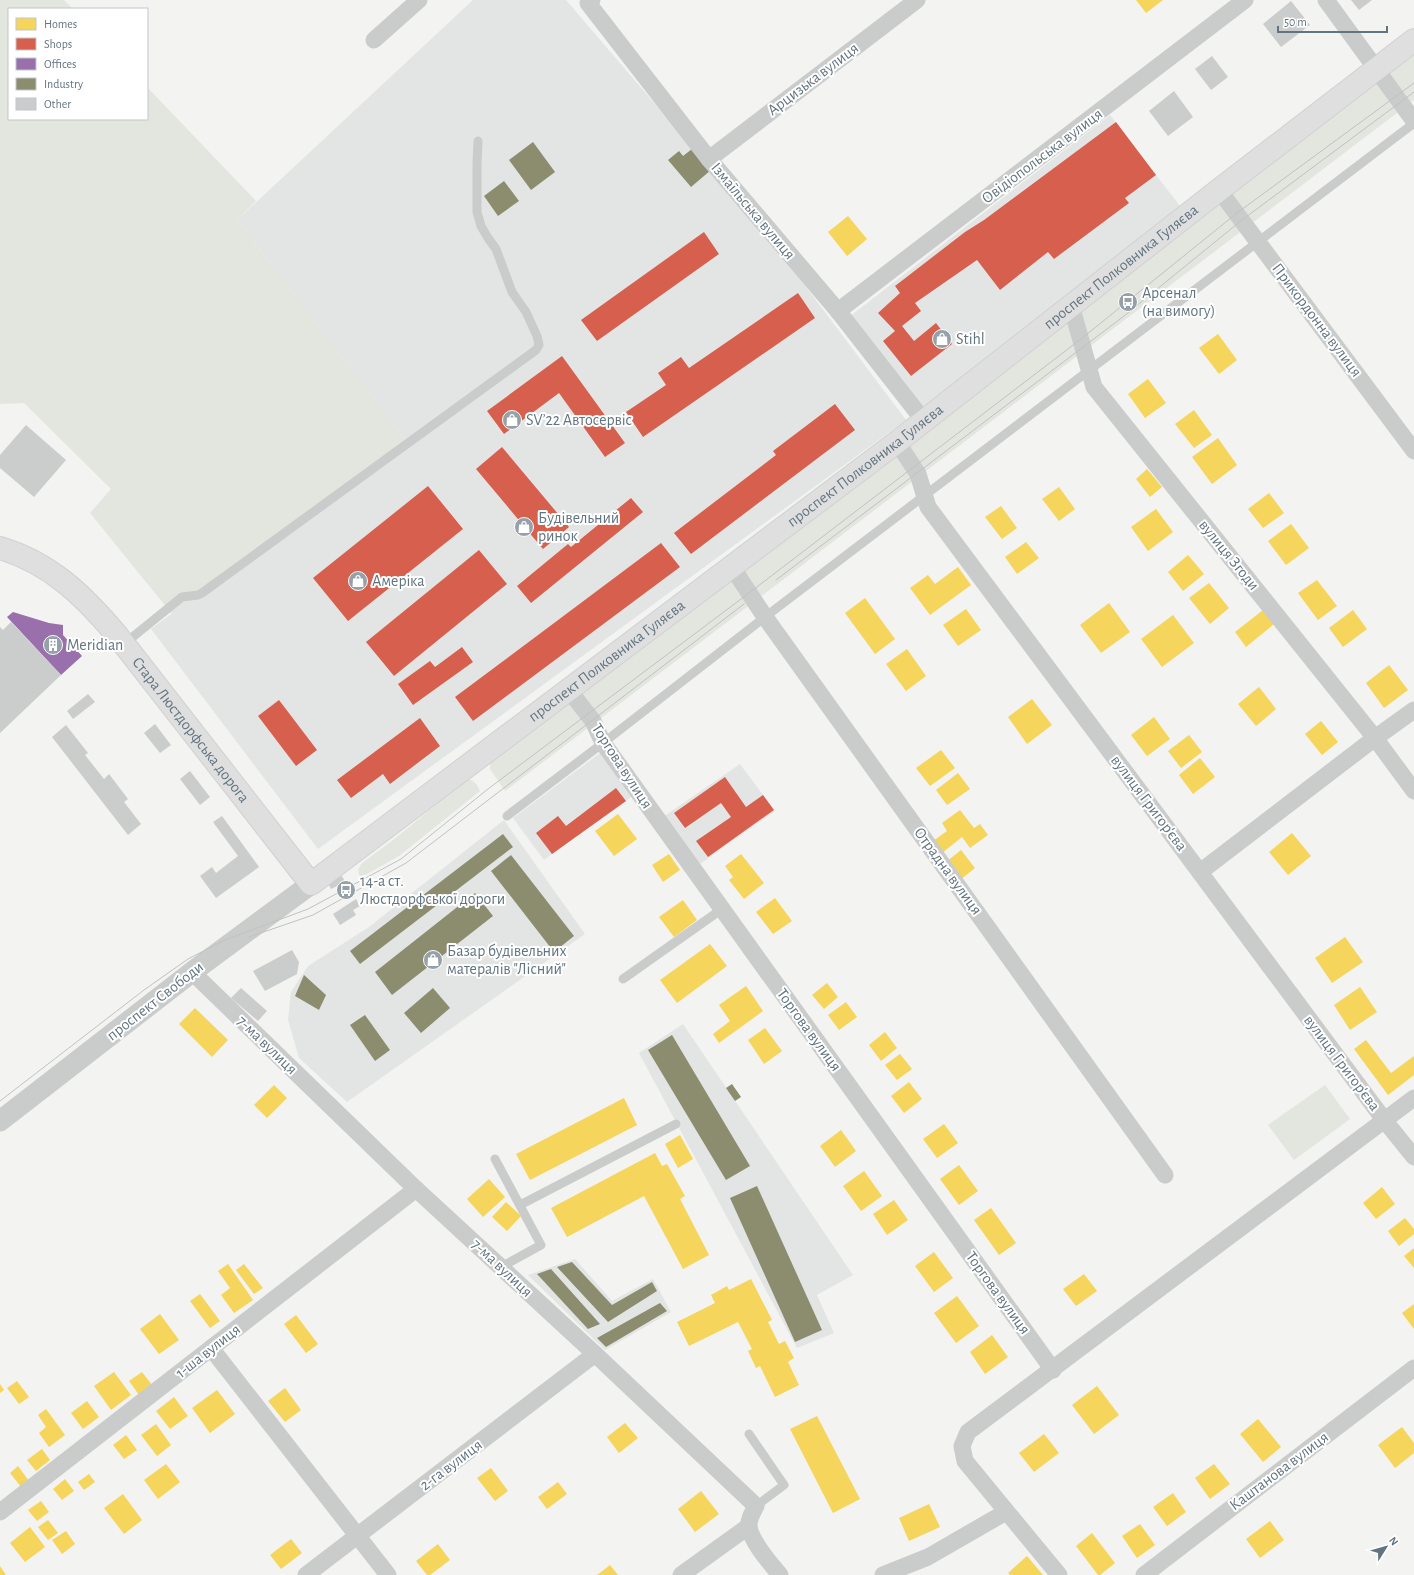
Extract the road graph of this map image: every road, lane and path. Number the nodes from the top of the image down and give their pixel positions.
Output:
1 (418, 0) edge
2 (917, 0) edge
3 (1245, 0) edge
4 (1326, 0) edge
5 (588, 1) edge
6 (374, 40) dead end
7 (1414, 40) edge
8 (1375, 69) junction
9 (1414, 122) edge
10 (478, 141) dead end
11 (709, 159) junction
12 (1219, 190) junction
13 (1258, 242) junction
14 (1071, 305) junction
15 (838, 312) junction
16 (1089, 371) junction
17 (924, 421) junction
18 (897, 442) junction
19 (1414, 451) edge
20 (925, 496) junction
21 (0, 548) edge
22 (732, 567) junction
23 (765, 617) junction
24 (124, 644) junction
25 (568, 689) junction
26 (1414, 710) edge
27 (1375, 738) junction
28 (603, 743) junction
29 (1414, 791) edge
30 (507, 816) dead end
31 (1200, 872) junction
32 (312, 884) junction
33 (722, 909) junction
34 (192, 972) junction
35 (623, 979) dead end
36 (1414, 1098) edge
37 (0, 1121) edge
38 (1385, 1121) junction
39 (676, 1124) dead end
40 (1414, 1157) edge
41 (495, 1159) dead end
42 (1165, 1174) dead end
43 (416, 1190) junction
44 (520, 1206) junction
45 (501, 1267) junction
46 (211, 1348) junction
47 (595, 1354) junction
48 (1414, 1368) edge
49 (1052, 1370) junction
50 (749, 1434) dead end
51 (756, 1506) junction
52 (0, 1512) edge
53 (1006, 1512) junction
54 (749, 1526) junction
55 (358, 1536) junction
56 (306, 1575) edge
57 (388, 1575) edge
58 (681, 1575) edge
59 (780, 1575) edge
60 (883, 1575) edge
61 (1059, 1575) edge
62 (1144, 1575) edge

1 - 6 street
2 - 11 street, Арцизька вулиця
3 - 15 street, Овідіопольська вулиця
4 - 8 street
5 - 11 street, Ізмаїльська вулиця
7 - 8 main road, проспект Полковника Гуляєва
8 - 9 street
8 - 12 main road, проспект Полковника Гуляєва
9 - 13 lane
10 - 24 lane
11 - 15 street, Ізмаїльська вулиця
12 - 13 street, Прикордонна вулиця
12 - 14 main road, проспект Полковника Гуляєва
13 - 16 lane
13 - 19 street, Прикордонна вулиця
14 - 16 street, вулиця Згоди
14 - 17 main road, проспект Полковника Гуляєва
15 - 17 street, Ізмаїльська вулиця
16 - 20 lane
16 - 27 street, вулиця Згоди
17 - 18 main road, проспект Полковника Гуляєва
18 - 20 street, вулиця Григор'єва
18 - 22 main road, проспект Полковника Гуляєва
20 - 23 lane
20 - 31 street, вулиця Григор'єва
21 - 24 main road, Стара Люстдорфська дорога
22 - 23 street, Отрадна вулиця
22 - 25 main road, проспект Полковника Гуляєва
23 - 28 lane
23 - 42 street, Отрадна вулиця
24 - 32 main road, Стара Люстдорфська дорога
25 - 28 street, Торгова вулиця
25 - 32 main road, проспект Полковника Гуляєва
26 - 27 street
27 - 29 street, вулиця Згоди
27 - 31 street
28 - 30 lane
28 - 33 street, Торгова вулиця
31 - 38 street, вулиця Григор'єва
32 - 34 street, проспект Свободи
33 - 35 lane
33 - 49 street, Торгова вулиця
34 - 37 street, проспект Свободи
34 - 43 street, 7-ма вулиця
36 - 38 street
38 - 40 street, вулиця Григор'єва
38 - 49 street
39 - 44 lane
41 - 44 lane
43 - 45 street, 7-ма вулиця
43 - 46 street, 1-ша вулиця
44 - 45 lane
45 - 47 street, 7-ма вулиця
46 - 52 street, 1-ша вулиця
46 - 55 street
47 - 51 street, 7-ма вулиця
47 - 55 street, 2-га вулиця
48 - 62 street, Каштанова вулиця
49 - 53 street
50 - 51 lane
51 - 54 street
53 - 60 street
53 - 61 street
54 - 58 street
54 - 59 street
55 - 56 street, 2-га вулиця
55 - 57 street

